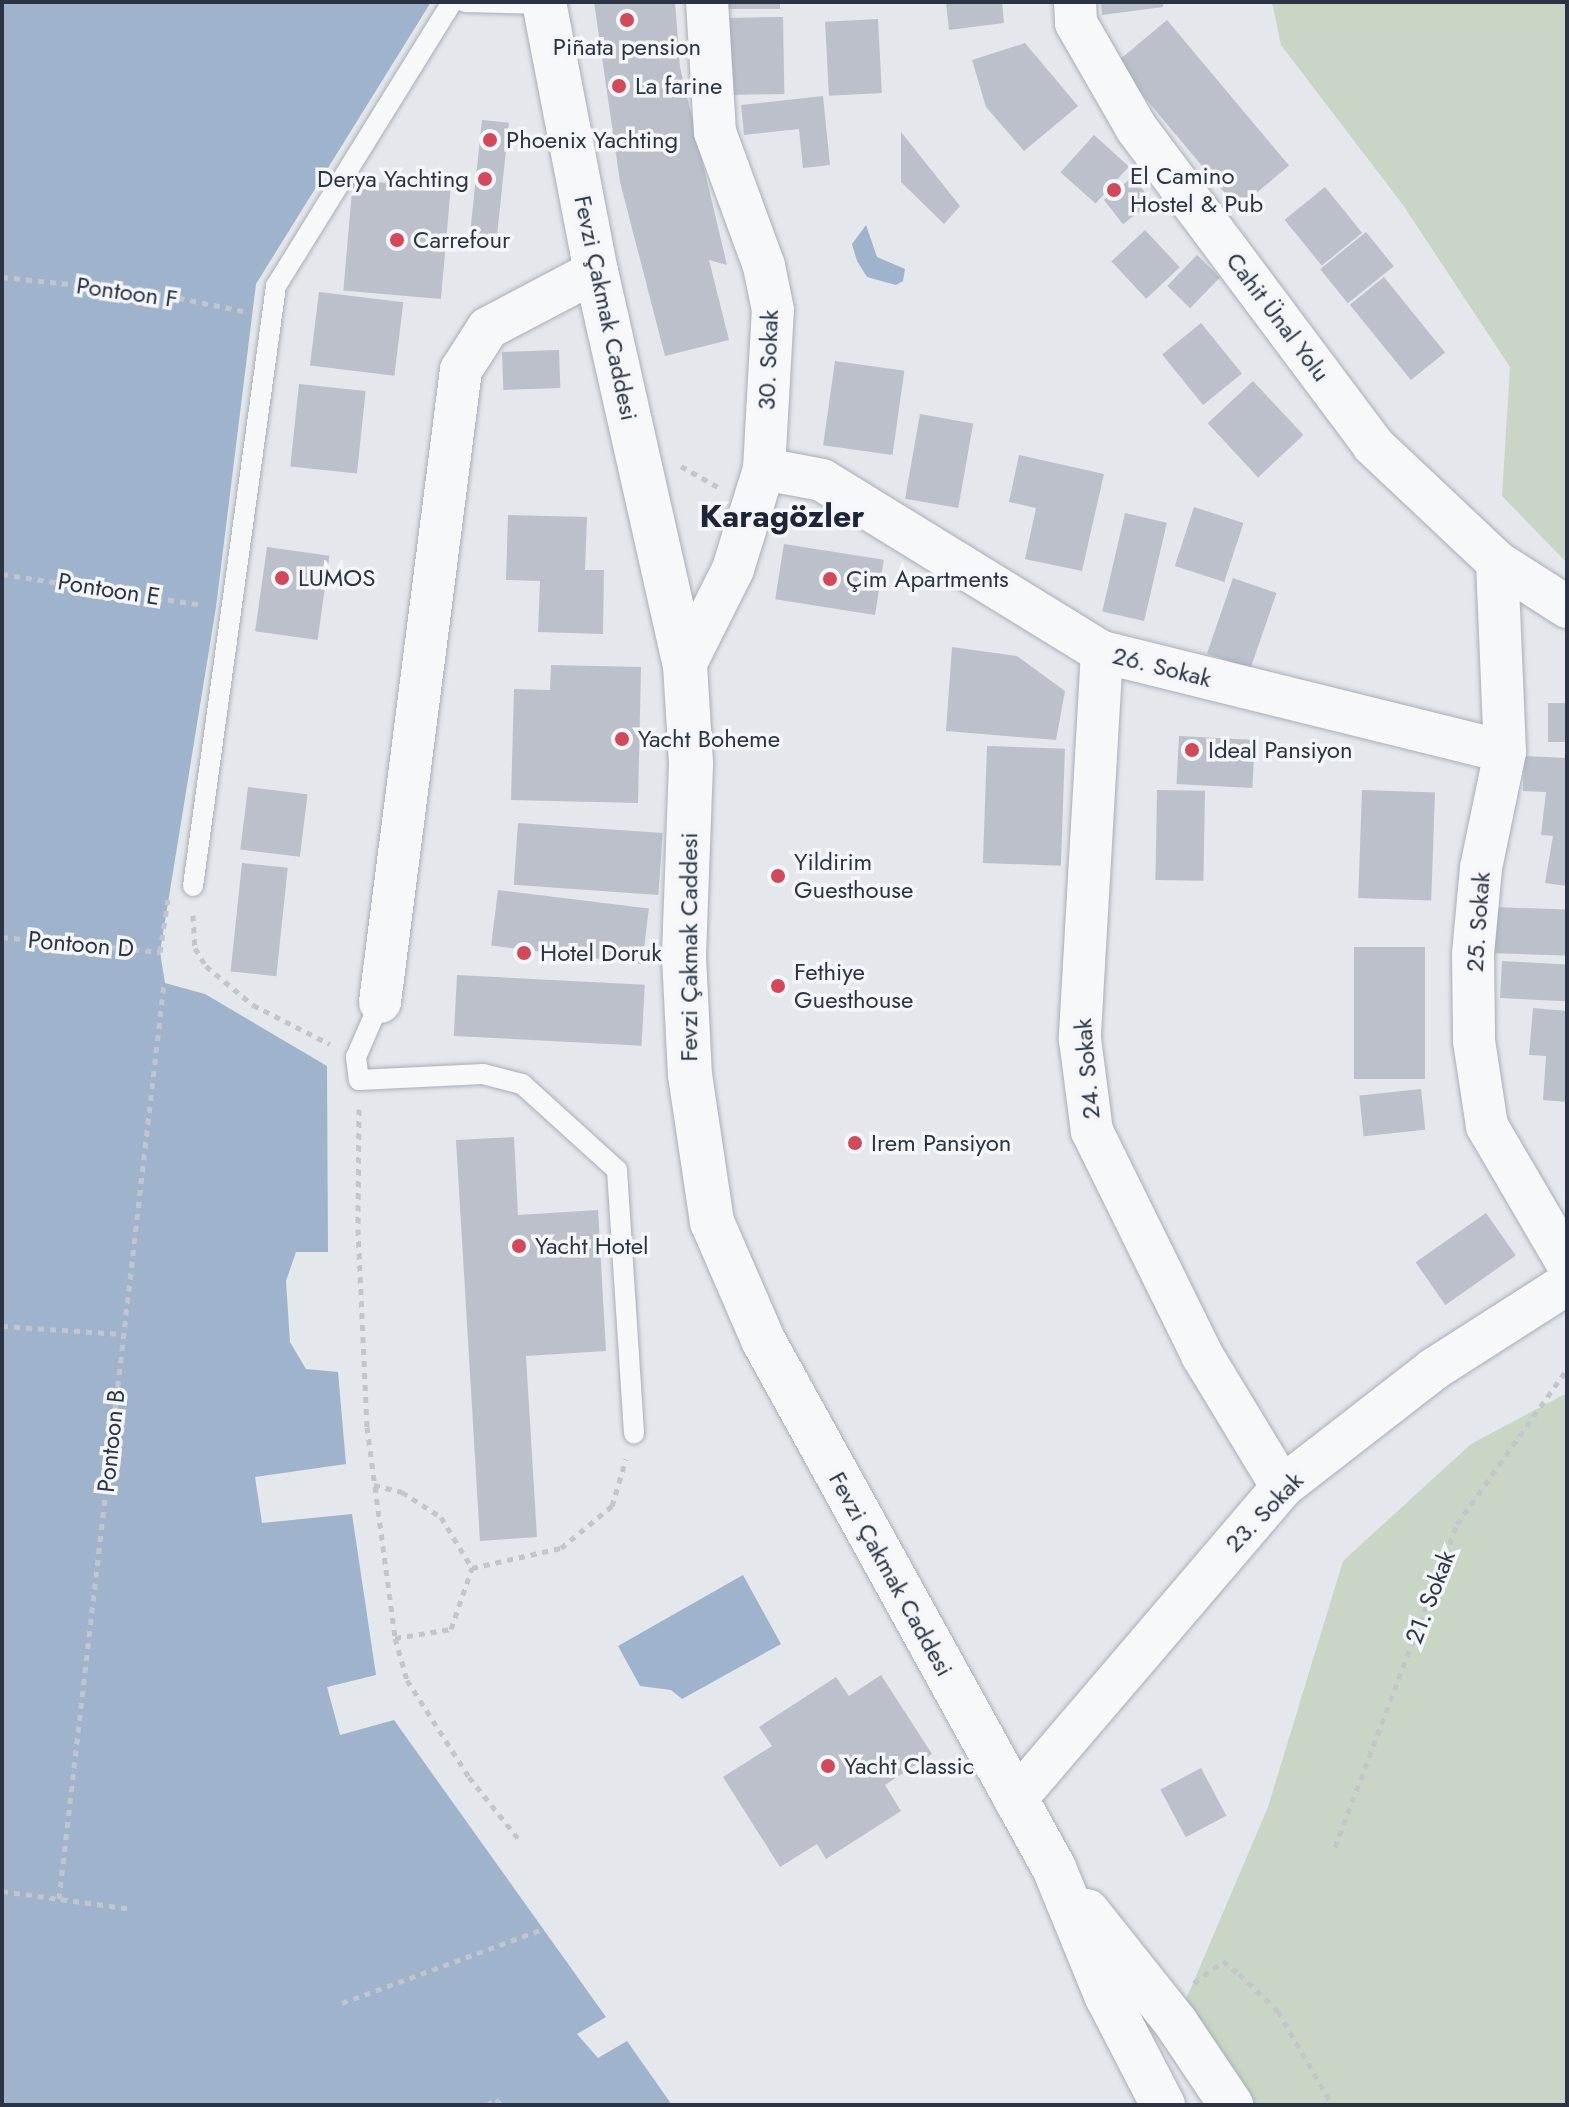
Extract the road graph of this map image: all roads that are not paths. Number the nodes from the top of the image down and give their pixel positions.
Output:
1 (452, 2) edge
2 (465, 2) edge
3 (707, 2) edge
4 (1075, 2) edge
5 (544, 3) edge
6 (596, 271) junction
7 (764, 469) junction
8 (1497, 562) junction
9 (1567, 607) edge
10 (1102, 652) junction
11 (685, 665) junction
12 (1505, 752) junction
13 (193, 886) road end
14 (380, 1002) joint
15 (1567, 1263) edge
16 (1567, 1284) edge
17 (634, 1433) road end
18 (1282, 1487) junction
19 (1015, 1800) junction
20 (1054, 1868) junction
21 (1163, 2105) edge
22 (1231, 2105) edge

1 - 13 lane
2 - 5 lane
3 - 7 street, 30. Sokak
4 - 8 street, Cahit Ünal Yolu
5 - 6 street, Fevzi Çakmak Caddesi
6 - 11 street, Fevzi Çakmak Caddesi
6 - 14 street
7 - 10 street, 26. Sokak
7 - 11 street, 30. Sokak
8 - 9 street, Cahit Ünal Yolu
8 - 12 street, 25. Sokak
10 - 12 street, 26. Sokak
10 - 18 street, 24. Sokak
11 - 19 street, Fevzi Çakmak Caddesi
12 - 15 street, 25. Sokak
14 - 17 lane
16 - 18 street, 23. Sokak
18 - 19 street, 23. Sokak
19 - 20 street, Fevzi Çakmak Caddesi
20 - 21 street, Fevzi Çakmak Caddesi
20 - 22 street, Fevzi Çakmak Caddesi

